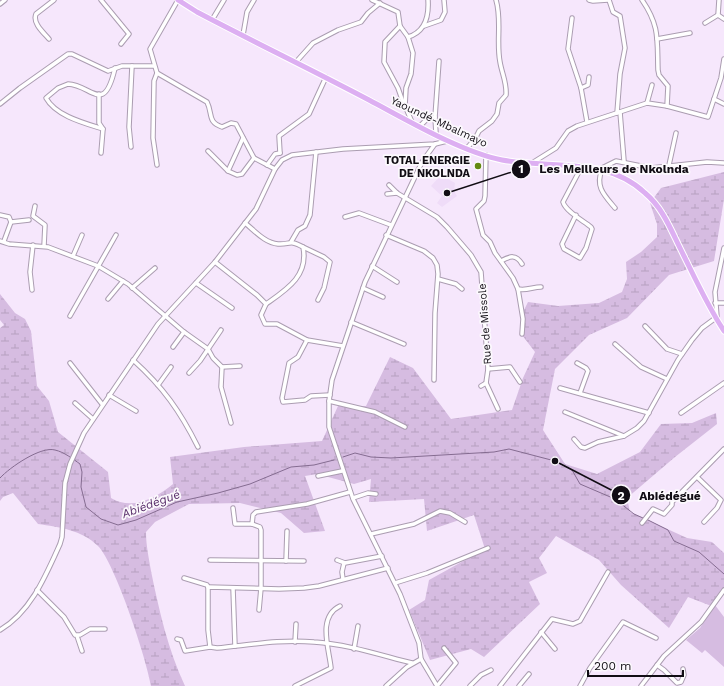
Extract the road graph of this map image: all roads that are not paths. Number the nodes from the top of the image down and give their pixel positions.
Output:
1 (5, 0) edge
2 (54, 0) edge
3 (101, 0) edge
4 (178, 0) edge
5 (224, 0) edge
6 (254, 0) edge
7 (374, 0) edge
8 (428, 0) edge
9 (444, 0) edge
10 (496, 0) edge
11 (589, 0) edge
12 (608, 0) edge
13 (642, 0) edge
14 (719, 0) edge
15 (380, 3) junction
16 (0, 4) edge
17 (718, 15) junction
18 (572, 18) dead end
19 (724, 19) edge
20 (212, 20) junction
21 (705, 23) dead end
22 (400, 26) junction
23 (424, 26) junction
24 (690, 33) dead end
25 (243, 35) junction
26 (408, 37) junction
27 (49, 39) dead end
28 (657, 39) junction
29 (121, 44) dead end
30 (724, 59) edge
31 (439, 61) dead end
32 (296, 62) junction
33 (132, 66) junction
34 (154, 66) junction
35 (115, 68) junction
36 (157, 73) junction
37 (326, 77) junction
38 (589, 77) dead end
39 (652, 86) dead end
40 (582, 88) junction
41 (99, 94) junction
42 (714, 99) junction
43 (647, 103) junction
44 (0, 104) edge
45 (724, 104) edge
46 (405, 106) junction
47 (666, 106) junction
48 (619, 112) junction
49 (434, 117) junction
50 (412, 122) junction
51 (587, 122) junction
52 (420, 126) junction
53 (103, 129) junction
54 (436, 133) junction
55 (676, 133) dead end
56 (243, 138) junction
57 (450, 140) junction
58 (435, 144) junction
59 (131, 147) dead end
60 (467, 148) junction
61 (208, 152) dead end
62 (316, 152) junction
63 (101, 153) dead end
64 (280, 153) junction
65 (486, 155) junction
66 (287, 157) junction
67 (254, 158) junction
68 (624, 161) junction
69 (532, 163) junction
70 (724, 163) edge
71 (156, 165) dead end
72 (267, 165) junction
73 (669, 165) junction
74 (582, 166) junction
75 (275, 169) junction
76 (601, 169) junction
77 (228, 171) junction
78 (389, 184) dead end
79 (397, 193) junction
80 (387, 194) dead end
81 (404, 197) junction
82 (35, 206) dead end
83 (615, 208) dead end
84 (0, 215) edge
85 (576, 215) junction
86 (345, 217) dead end
87 (29, 220) dead end
88 (11, 222) junction
89 (245, 223) junction
90 (391, 225) junction
91 (116, 234) dead end
92 (82, 235) dead end
93 (386, 235) junction
94 (2, 241) edge
95 (291, 242) junction
96 (34, 245) junction
97 (44, 246) junction
98 (303, 247) junction
99 (724, 248) edge
100 (73, 256) junction
101 (215, 262) junction
102 (501, 262) junction
103 (522, 264) dead end
104 (722, 264) edge
105 (98, 266) junction
106 (372, 266) junction
107 (155, 268) dead end
108 (438, 279) junction
109 (123, 281) junction
110 (397, 282) dead end
111 (196, 283) junction
112 (541, 287) dead end
113 (132, 288) junction
114 (363, 288) junction
115 (462, 289) dead end
116 (32, 290) dead end
117 (518, 290) junction
118 (382, 297) dead end
119 (108, 299) dead end
120 (318, 300) dead end
121 (715, 303) junction
122 (724, 303) edge
123 (266, 304) junction
124 (232, 308) dead end
125 (70, 316) dead end
126 (165, 316) junction
127 (716, 319) junction
128 (351, 322) junction
129 (645, 326) dead end
130 (222, 330) dead end
131 (724, 331) edge
132 (184, 332) junction
133 (522, 334) dead end
134 (307, 340) junction
135 (404, 344) dead end
136 (615, 344) dead end
137 (343, 346) junction
138 (174, 347) dead end
139 (208, 349) junction
140 (682, 354) junction
141 (133, 360) junction
142 (70, 363) dead end
143 (577, 363) dead end
144 (240, 366) dead end
145 (171, 367) dead end
146 (222, 367) junction
147 (488, 369) junction
148 (189, 373) dead end
149 (667, 379) junction
150 (434, 380) dead end
151 (520, 382) dead end
152 (486, 383) junction
153 (724, 383) edge
154 (158, 385) junction
155 (481, 386) dead end
156 (560, 388) dead end
157 (580, 393) junction
158 (109, 395) junction
159 (330, 395) junction
160 (329, 400) junction
161 (75, 403) dead end
162 (102, 404) junction
163 (498, 409) dead end
164 (136, 412) dead end
165 (565, 412) dead end
166 (649, 413) junction
167 (681, 413) dead end
168 (93, 419) junction
169 (231, 423) dead end
170 (405, 427) dead end
171 (624, 436) junction
172 (574, 439) dead end
173 (198, 447) dead end
174 (724, 449) edge
175 (342, 471) junction
176 (318, 476) dead end
177 (697, 477) junction
178 (350, 492) junction
179 (376, 494) dead end
180 (353, 498) junction
181 (233, 508) dead end
182 (465, 522) dead end
183 (642, 522) dead end
184 (704, 522) dead end
185 (252, 524) junction
186 (287, 531) dead end
187 (371, 534) junction
188 (488, 548) dead end
189 (382, 556) junction
190 (210, 560) dead end
191 (337, 560) dead end
192 (304, 561) dead end
193 (260, 562) junction
194 (286, 562) junction
195 (344, 563) junction
196 (388, 568) junction
197 (608, 572) dead end
198 (184, 578) dead end
199 (343, 579) junction
200 (396, 584) junction
201 (208, 587) junction
202 (233, 588) junction
203 (261, 588) junction
204 (37, 590) junction
205 (724, 590) edge
206 (340, 606) dead end
207 (259, 610) dead end
208 (296, 624) dead end
209 (358, 626) dead end
210 (105, 628) dead end
211 (0, 630) edge
212 (541, 632) junction
213 (77, 636) junction
214 (656, 638) dead end
215 (177, 639) dead end
216 (295, 642) junction
217 (326, 643) junction
218 (235, 646) junction
219 (210, 647) junction
220 (444, 648) dead end
221 (354, 649) junction
222 (555, 649) dead end
223 (82, 651) dead end
224 (421, 659) junction
225 (412, 663) junction
226 (657, 665) junction
227 (683, 669) dead end
228 (491, 670) dead end
229 (529, 674) dead end
230 (295, 686) edge
231 (386, 686) edge
232 (437, 686) edge
233 (470, 686) edge
234 (500, 686) edge
235 (519, 686) edge
236 (580, 686) edge
237 (641, 686) edge

1 - 16 street
2 - 27 street
3 - 29 street
4 - 20 highway, Yaoundé-Mbalmayo
4 - 34 street
5 - 20 street
6 - 25 street
7 - 15 street
8 - 23 street
9 - 23 street
10 - 60 street
11 - 12 street
12 - 48 street
13 - 28 street
14 - 17 street
15 - 22 street
15 - 32 street
17 - 19 street
17 - 21 street
18 - 40 street
20 - 25 highway, Yaoundé-Mbalmayo
22 - 26 street
22 - 46 street
23 - 26 street
24 - 28 street
25 - 32 highway, Yaoundé-Mbalmayo
26 - 46 street
28 - 47 street
30 - 42 street
31 - 49 street
32 - 37 highway, Yaoundé-Mbalmayo
33 - 34 street
33 - 35 street
33 - 59 street
34 - 36 street
35 - 41 street
35 - 44 street
36 - 56 street
36 - 71 street
37 - 50 highway, Yaoundé-Mbalmayo
37 - 64 street
38 - 40 street
39 - 43 street
40 - 51 street
41 - 53 street
41 - 53 street
42 - 45 street
42 - 47 street
43 - 47 street
43 - 48 street
46 - 50 street
48 - 51 street
48 - 68 street
49 - 52 street
49 - 54 street
50 - 52 highway, Yaoundé-Mbalmayo
51 - 69 street
52 - 54 highway, Yaoundé-Mbalmayo
53 - 63 street
54 - 57 highway, Yaoundé-Mbalmayo
55 - 73 street
56 - 67 street
56 - 77 street
57 - 58 street
57 - 60 highway, Yaoundé-Mbalmayo
58 - 62 street
58 - 81 street
60 - 65 highway, Yaoundé-Mbalmayo
61 - 77 street
62 - 66 street
62 - 95 street
64 - 66 street
64 - 72 street
65 - 69 highway, Yaoundé-Mbalmayo
65 - 102 street
66 - 75 street
67 - 72 street
67 - 77 street
68 - 73 street
68 - 76 street
69 - 74 highway, Yaoundé-Mbalmayo
70 - 73 street
72 - 75 street
74 - 76 highway, Yaoundé-Mbalmayo
74 - 85 street
75 - 89 street
76 - 83 street
76 - 127 highway, Yaoundé-Mbalmayo
78 - 79 street, Rue de Missole
79 - 80 street
79 - 81 street, Rue de Missole
81 - 90 street
81 - 147 street, Rue de Missole
82 - 97 street
84 - 88 street
85 - 85 street
86 - 90 street
87 - 88 street
88 - 94 street
89 - 95 street
89 - 101 street
90 - 93 street
91 - 105 street
92 - 100 street
93 - 106 street
93 - 108 street
94 - 96 street
95 - 98 street
96 - 97 street
96 - 116 street
97 - 100 street
98 - 120 street
98 - 123 street
99 - 104 street
100 - 105 street
101 - 111 street
101 - 123 street
102 - 103 street
102 - 117 street
104 - 121 street
105 - 109 street
105 - 125 street
106 - 110 street
106 - 114 street
107 - 113 street
108 - 115 street
108 - 150 street
109 - 113 street
109 - 119 street
111 - 124 street
111 - 126 street
112 - 117 street
113 - 126 street
114 - 118 street
114 - 128 street
117 - 133 street
121 - 122 street
121 - 127 street
123 - 134 street
126 - 132 street
126 - 141 street
127 - 131 highway, Yaoundé-Mbalmayo
127 - 140 street
128 - 135 street
128 - 137 street
129 - 140 street
130 - 139 street
132 - 138 street
132 - 139 street
134 - 137 street
134 - 159 street
136 - 149 street
137 - 159 street
139 - 146 street
139 - 148 street
140 - 149 street
141 - 154 street
141 - 158 street
142 - 162 street
143 - 157 street
144 - 146 street
145 - 154 street
146 - 169 street
147 - 151 street
147 - 152 street, Rue de Missole
149 - 166 street
152 - 155 street
152 - 163 street
153 - 167 street
154 - 173 street
156 - 157 street
157 - 166 street
158 - 162 street
158 - 164 street
159 - 160 street
160 - 170 street
160 - 175 street
161 - 168 street
162 - 168 street
165 - 171 street
166 - 171 street
168 - 204 street
171 - 172 street
174 - 177 street
175 - 176 street
175 - 178 street
177 - 183 street
177 - 184 street
178 - 180 street
178 - 185 street
179 - 180 street
180 - 187 street
181 - 185 street
182 - 187 street
185 - 193 street
186 - 194 street
187 - 189 street
188 - 200 street
189 - 195 street
189 - 196 street
190 - 193 street
191 - 195 street
192 - 194 street
193 - 194 street
193 - 203 street
195 - 199 street
196 - 199 street
196 - 200 street
197 - 212 street
198 - 201 street
199 - 203 street
200 - 224 street
201 - 202 street
201 - 219 street
202 - 203 street
202 - 218 street
203 - 207 street
204 - 211 street
204 - 213 street
205 - 226 street
206 - 217 street
208 - 216 street
209 - 221 street
210 - 213 street
212 - 222 street
212 - 234 street
213 - 223 street
214 - 236 street
215 - 219 street
216 - 217 street
216 - 218 street
217 - 221 street
217 - 230 street
218 - 219 street
220 - 232 street
221 - 225 street
224 - 225 street
224 - 232 street
225 - 231 street
226 - 227 street
226 - 237 street
228 - 233 street
229 - 235 street

